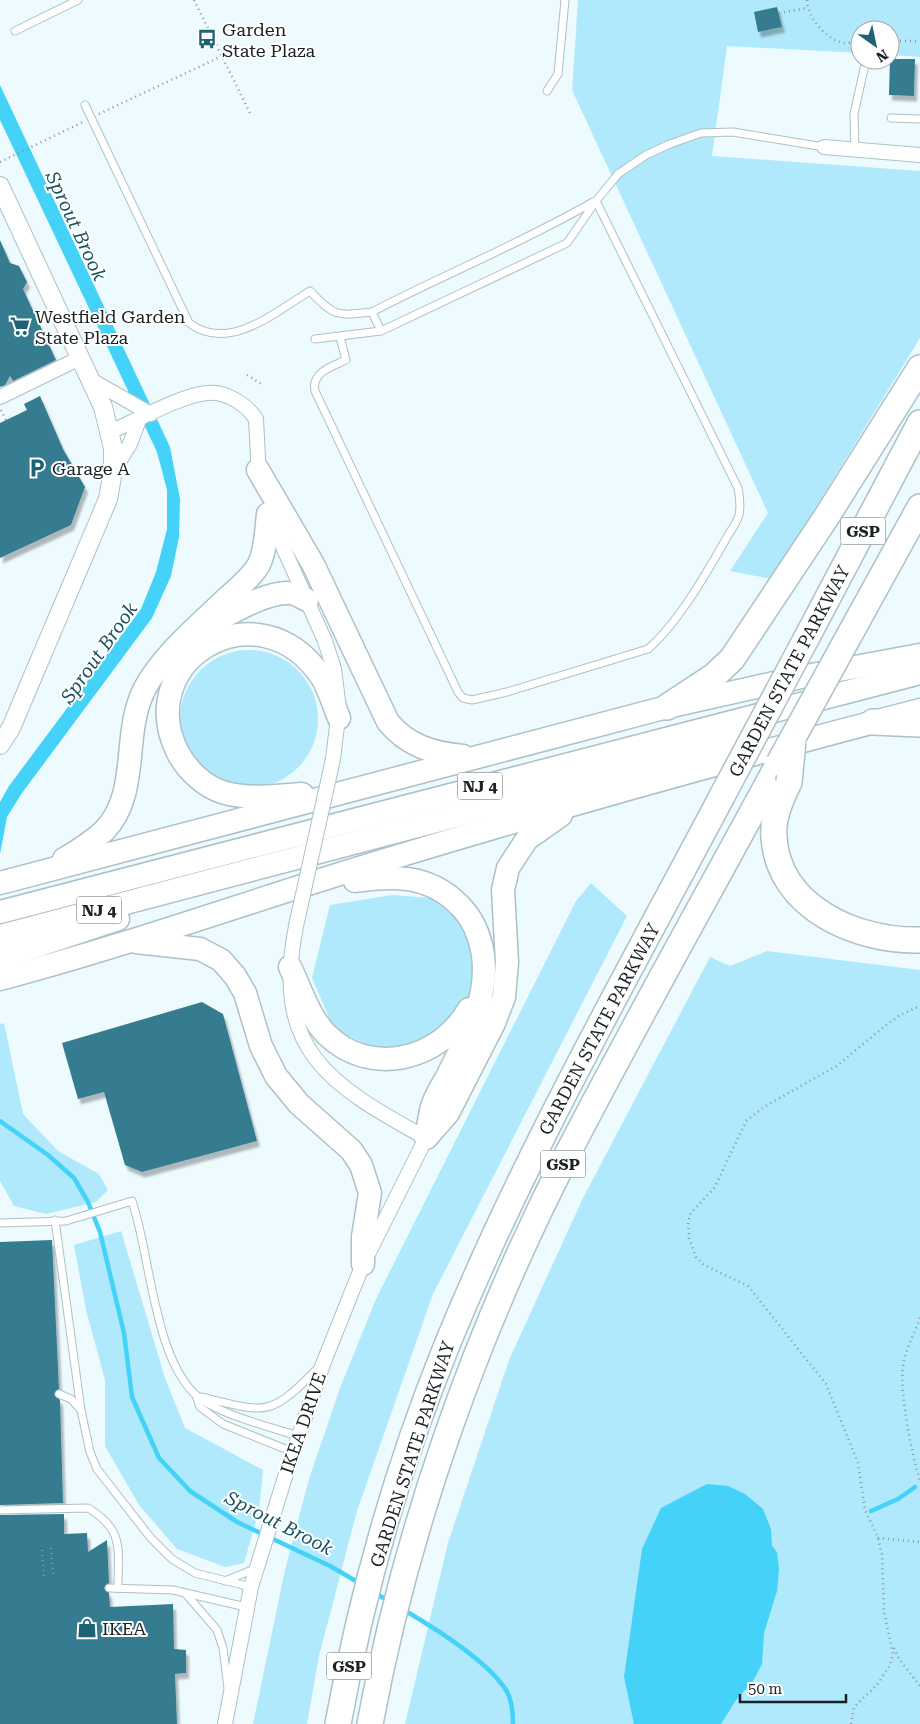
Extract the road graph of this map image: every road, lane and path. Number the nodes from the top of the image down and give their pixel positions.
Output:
1 (78, 0) edge
2 (194, 0) edge
3 (565, 0) edge
4 (807, 0) edge
5 (808, 8) junction
6 (778, 13) dead end
7 (15, 31) dead end
8 (900, 41) edge
9 (920, 41) edge
10 (850, 43) edge
11 (222, 56) junction
12 (864, 70) edge
13 (547, 91) dead end
14 (85, 105) dead end
15 (250, 115) dead end
16 (91, 118) junction
17 (891, 118) dead end
18 (920, 119) edge
19 (824, 147) joint
20 (855, 150) junction
21 (920, 155) edge
22 (0, 162) edge
23 (0, 186) edge
24 (596, 201) junction
25 (372, 312) junction
26 (381, 331) junction
27 (340, 337) junction
28 (315, 339) dead end
29 (80, 358) junction
30 (920, 368) edge
31 (247, 375) dead end
32 (91, 380) junction
33 (263, 385) dead end
34 (0, 397) edge
35 (0, 408) edge
36 (145, 417) junction
37 (6, 420) dead end
38 (920, 424) edge
39 (110, 432) junction
40 (258, 470) junction
41 (113, 471) junction
42 (920, 507) edge
43 (268, 514) junction
44 (307, 600) junction
45 (192, 633) junction
46 (920, 655) edge
47 (920, 673) edge
48 (920, 696) edge
49 (667, 707) junction
50 (920, 710) edge
51 (339, 718) junction
52 (873, 722) junction
53 (920, 724) edge
54 (5, 730) edge
55 (0, 745) edge
56 (474, 757) junction
57 (784, 772) junction
58 (348, 792) junction
59 (583, 800) junction
60 (38, 873) junction
61 (0, 883) edge
62 (280, 893) junction
63 (160, 894) junction
64 (0, 912) edge
65 (0, 936) edge
66 (920, 940) edge
67 (131, 941) junction
68 (0, 958) edge
69 (34, 959) junction
70 (290, 966) junction
71 (0, 979) edge
72 (484, 979) junction
73 (920, 1006) edge
74 (426, 1138) junction
75 (55, 1220) junction
76 (0, 1223) edge
77 (363, 1264) junction
78 (920, 1318) edge
79 (323, 1364) junction
80 (59, 1394) dead end
81 (196, 1395) junction
82 (82, 1410) junction
83 (298, 1436) junction
84 (293, 1452) junction
85 (920, 1481) edge
86 (0, 1510) edge
87 (878, 1538) junction
88 (920, 1542) edge
89 (51, 1548) dead end
90 (42, 1550) dead end
91 (258, 1568) junction
92 (53, 1575) dead end
93 (44, 1577) dead end
94 (224, 1581) junction
95 (251, 1587) junction
96 (109, 1588) dead end
97 (118, 1588) junction
98 (186, 1593) junction
99 (246, 1607) junction
100 (893, 1644) junction
101 (920, 1686) edge
102 (230, 1697) junction
103 (225, 1724) edge
104 (338, 1724) edge
105 (370, 1724) edge
106 (850, 1724) edge

1 - 7 lane
2 - 11 path
3 - 13 lane
4 - 5 path
5 - 6 path
5 - 10 path
8 - 9 path
11 - 15 path
11 - 16 path
12 - 20 lane
14 - 16 lane
16 - 22 path
16 - 25 lane
17 - 18 lane
19 - 20 street
19 - 24 lane
20 - 21 street
23 - 29 street
24 - 25 lane
24 - 26 lane
24 - 27 lane
25 - 26 lane
26 - 27 lane
27 - 28 lane
29 - 32 street
29 - 34 street
30 - 49 highway
31 - 33 path
32 - 36 street
32 - 39 street
35 - 37 path
36 - 39 street
36 - 40 street
36 - 41 street
38 - 104 highway, GARDEN STATE PARKWAY / GSP, bridge
39 - 41 street
40 - 43 street
40 - 56 highway
41 - 54 street
42 - 57 highway, GARDEN STATE PARKWAY / GSP, bridge
43 - 44 street
43 - 45 highway
44 - 45 highway
44 - 51 street
45 - 60 highway
46 - 49 highway
47 - 64 highway, NJ 4
48 - 63 highway, NJ 4
49 - 56 highway
50 - 52 highway
51 - 58 highway
51 - 70 street, bridge
52 - 53 highway
52 - 59 highway
54 - 55 street
56 - 58 highway
57 - 66 highway
57 - 105 highway, GARDEN STATE PARKWAY / GSP
58 - 60 highway
59 - 62 highway
59 - 74 highway
60 - 61 highway
62 - 67 highway
62 - 72 highway
63 - 65 highway, NJ 4
63 - 69 highway
67 - 69 highway
67 - 77 highway
68 - 69 highway
69 - 71 highway
70 - 72 highway
70 - 74 street
72 - 74 highway
73 - 87 path
74 - 77 street, IKEA DRIVE
75 - 76 lane
75 - 81 lane
75 - 82 lane
77 - 79 street, IKEA DRIVE
78 - 85 path
79 - 81 lane
79 - 83 street, IKEA DRIVE
80 - 82 lane
81 - 83 lane
81 - 84 lane
82 - 94 lane
83 - 84 street, IKEA DRIVE
84 - 91 street, IKEA DRIVE
86 - 97 lane
87 - 88 path
87 - 100 path
89 - 92 path
90 - 93 path
91 - 94 lane
91 - 95 street, IKEA DRIVE
94 - 95 lane
95 - 99 street, IKEA DRIVE
96 - 97 lane
97 - 98 lane
98 - 99 lane
98 - 102 lane
99 - 102 street, IKEA DRIVE
100 - 101 path
100 - 106 path
102 - 103 street, IKEA DRIVE

